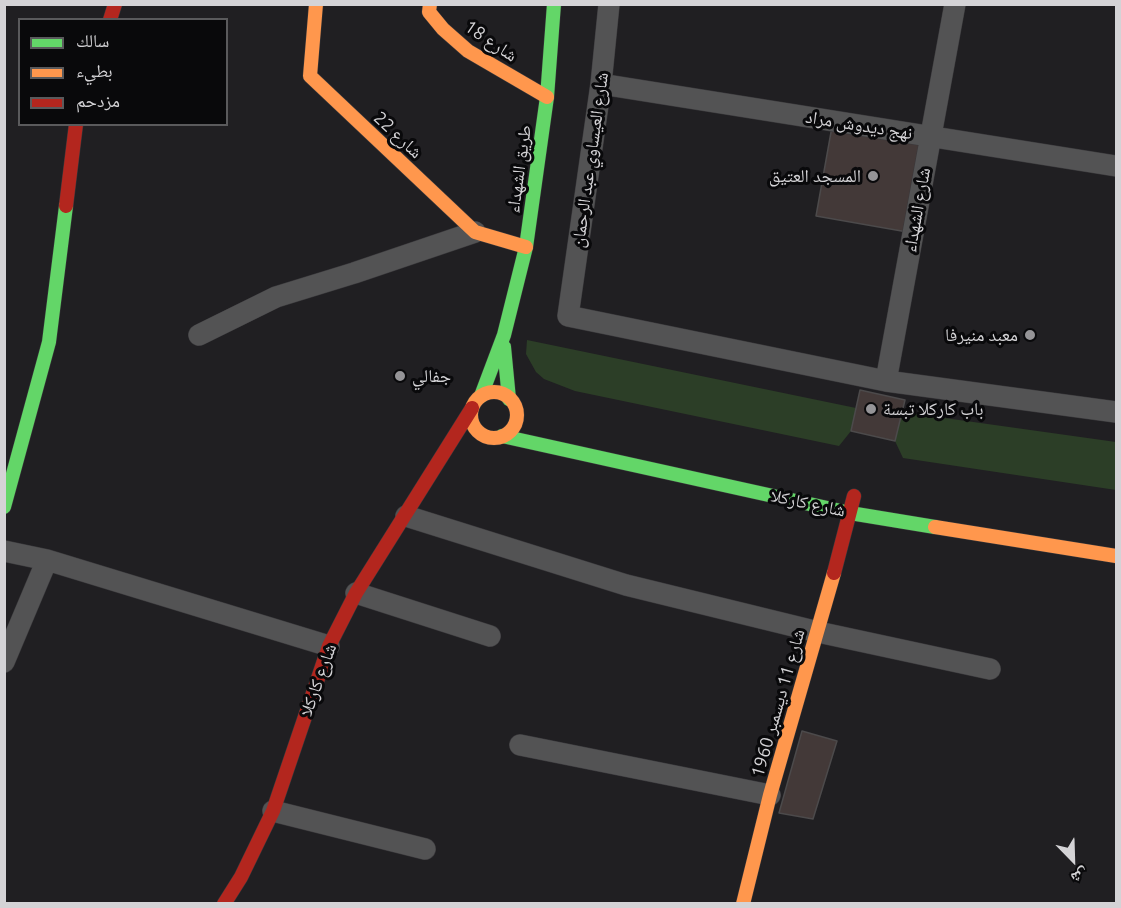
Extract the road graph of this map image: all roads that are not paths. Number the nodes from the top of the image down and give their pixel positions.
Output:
1 (316, 4) edge
2 (430, 4) edge
3 (554, 4) edge
4 (609, 4) edge
5 (955, 4) edge
6 (600, 84) junction
7 (547, 97) junction
8 (76, 126) edge
9 (931, 136) junction
10 (1116, 166) edge
11 (475, 232) junction
12 (526, 247) junction
13 (199, 335) dead end
14 (504, 335) junction
15 (886, 381) junction
16 (481, 396) junction
17 (509, 399) junction
18 (472, 408) junction
19 (1116, 412) edge
20 (548, 432) dead end
21 (499, 437) junction
22 (593, 442) dead end
23 (434, 466) junction
24 (854, 496) dead end
25 (4, 507) edge
26 (850, 513) junction
27 (406, 516) junction
28 (4, 551) edge
29 (1116, 556) edge
30 (47, 560) junction
31 (356, 593) junction
32 (818, 632) junction
33 (490, 636) dead end
34 (329, 646) junction
35 (4, 662) edge
36 (990, 669) dead end
37 (520, 745) dead end
38 (770, 795) junction
39 (273, 811) junction
40 (424, 849) dead end
41 (224, 903) edge
42 (743, 903) edge

1 - 11 main road, شارع 22
2 - 7 main road, شارع 18
3 - 7 main road, طريق الشهداء
4 - 6 street, شارع العيساوي عبد الرحمان
5 - 9 street, شارع الشهداء
6 - 9 street, نهج ديدوش مراد
6 - 15 street, شارع العيساوي عبد الرحمان
7 - 12 main road, طريق الشهداء
8 - 25 main road
9 - 10 street, نهج ديدوش مراد
9 - 15 street, شارع الشهداء
11 - 12 main road, شارع 22
11 - 13 street
12 - 14 main road, طريق الشهداء
14 - 16 main road
14 - 17 main road
15 - 19 street
16 - 17 main road
16 - 18 main road
17 - 21 main road
18 - 21 main road
18 - 23 main road, شارع كاركلا
20 - 22 main road
21 - 23 main road
21 - 26 main road, شارع كاركلا
23 - 27 main road, شارع كاركلا
24 - 26 main road
26 - 29 main road, شارع كاركلا
26 - 32 main road, شارع 11 ديسمبر 1960
27 - 31 main road, شارع كاركلا
27 - 32 street
28 - 30 street
30 - 34 street
30 - 35 street
31 - 33 street
31 - 34 main road, شارع كاركلا
32 - 36 street
32 - 38 main road, شارع 11 ديسمبر 1960
34 - 39 main road, شارع كاركلا
37 - 38 street
38 - 42 main road, شارع 11 ديسمبر 1960
39 - 40 street
39 - 41 main road, شارع كاركلا

